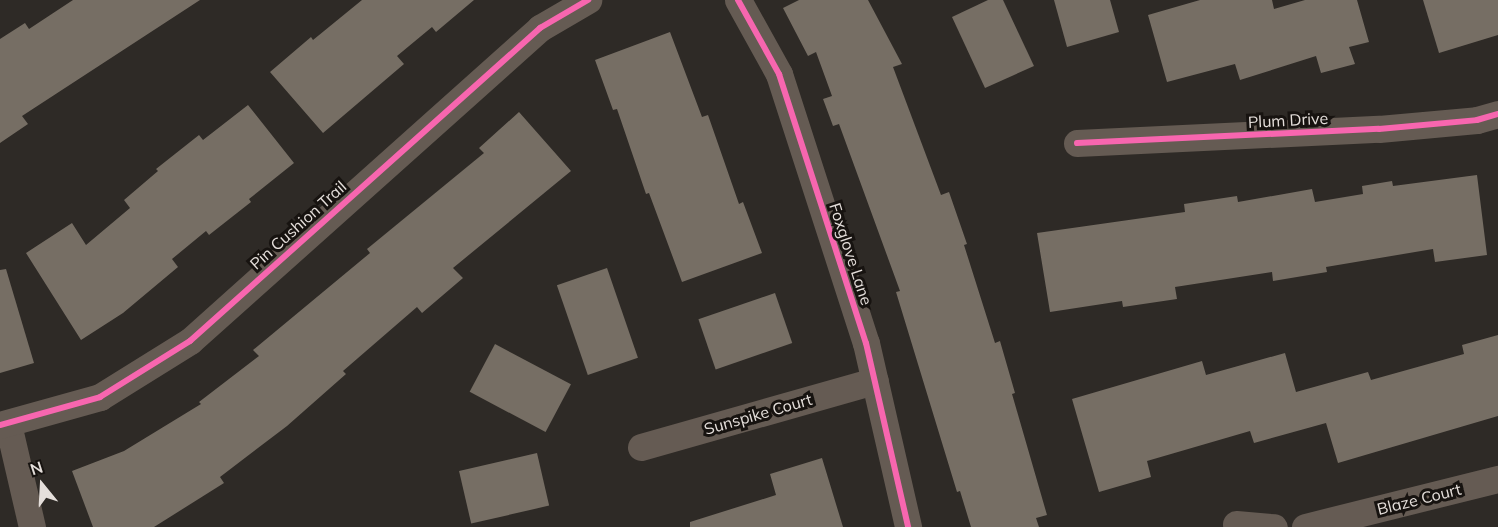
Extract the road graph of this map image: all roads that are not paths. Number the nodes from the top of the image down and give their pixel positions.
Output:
1 (588, 0) edge
2 (738, 0) edge
3 (1498, 114) edge
4 (1077, 143) dead end
5 (875, 381) junction
6 (4, 424) edge
7 (641, 447) dead end
8 (1498, 479) edge
9 (1236, 524) dead end
10 (32, 527) edge
11 (908, 527) edge
12 (1274, 527) edge
13 (1305, 527) edge

1 - 6 street, Pin Cushion Trail
2 - 5 street, Foxglove Lane
3 - 4 street, Plum Drive
5 - 7 street, Sunspike Court
5 - 11 street, Foxglove Lane
6 - 10 street
8 - 13 street, Blaze Court
9 - 12 street

